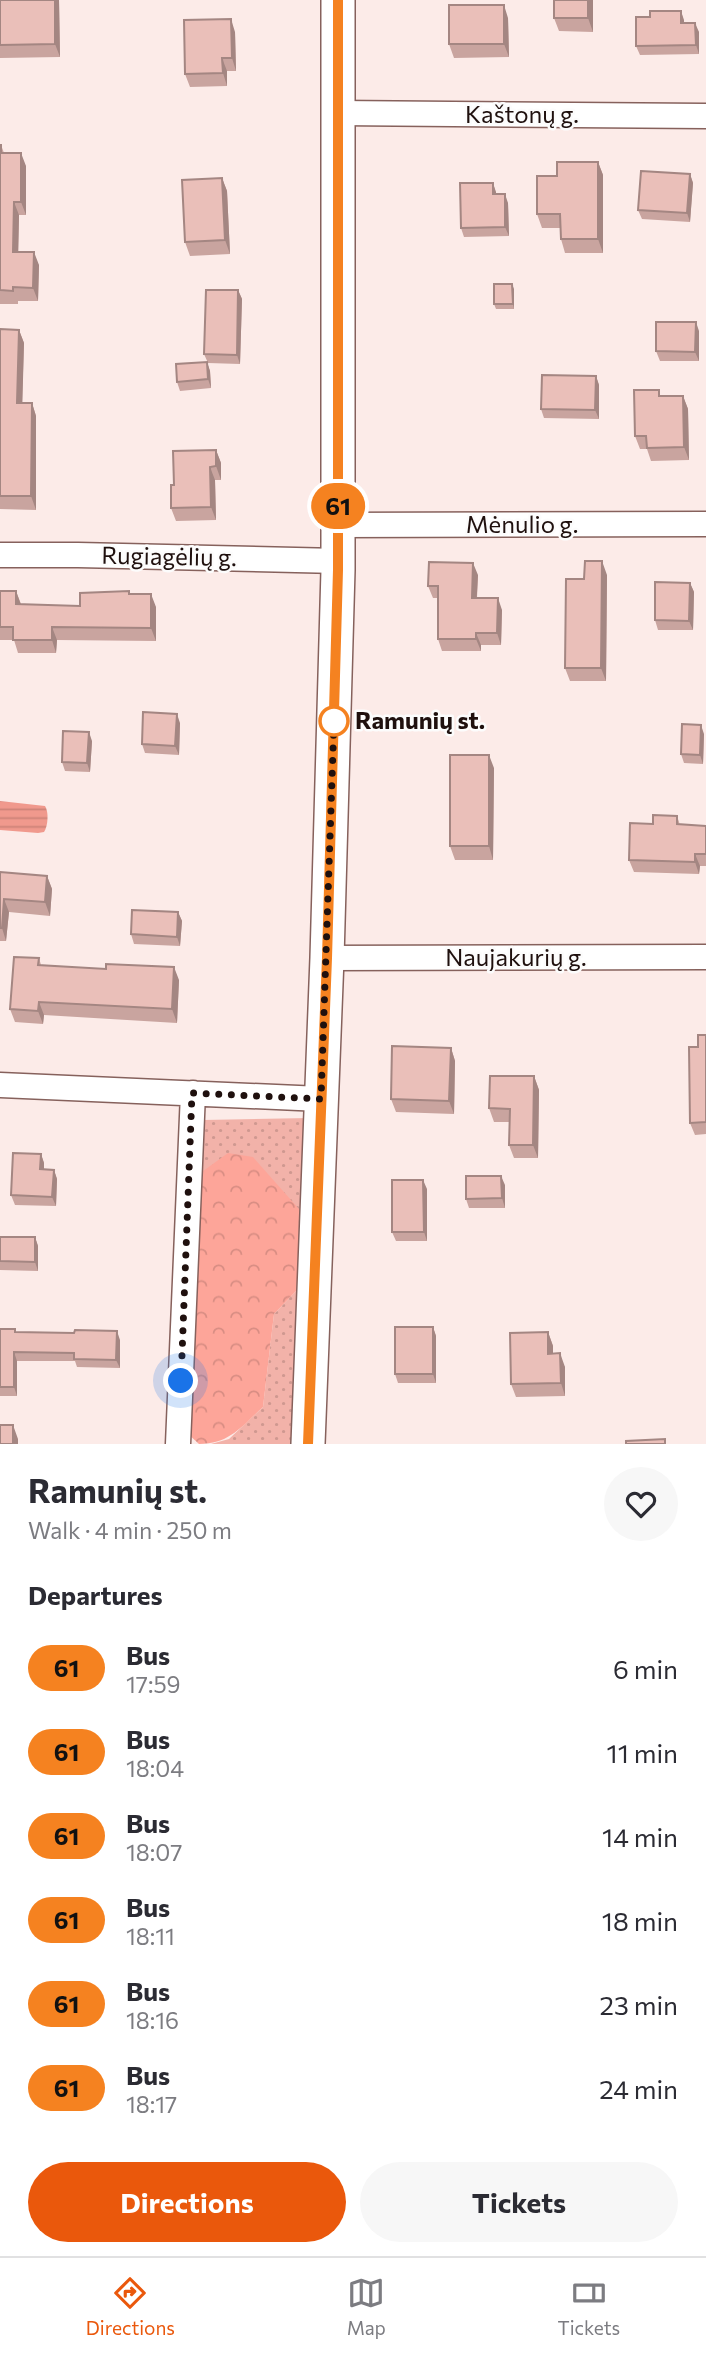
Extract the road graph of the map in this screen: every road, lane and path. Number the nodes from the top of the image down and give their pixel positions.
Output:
1 (338, 0) edge
2 (338, 113) junction
3 (706, 116) edge
4 (706, 524) edge
5 (338, 525) junction
6 (0, 555) edge
7 (338, 561) junction
8 (706, 957) edge
9 (327, 958) junction
10 (0, 1085) edge
11 (192, 1093) junction
12 (321, 1099) junction
13 (178, 1444) edge
14 (308, 1444) edge

1 - 2 main road
2 - 3 street, Kaštonų g.
2 - 5 main road
4 - 5 street, Mėnulio g.
5 - 7 main road
6 - 7 street, Rugiagėlių g.
7 - 9 main road
8 - 9 street, Naujakurių g.
9 - 12 main road
10 - 11 street
11 - 12 street
11 - 13 street
12 - 14 main road

